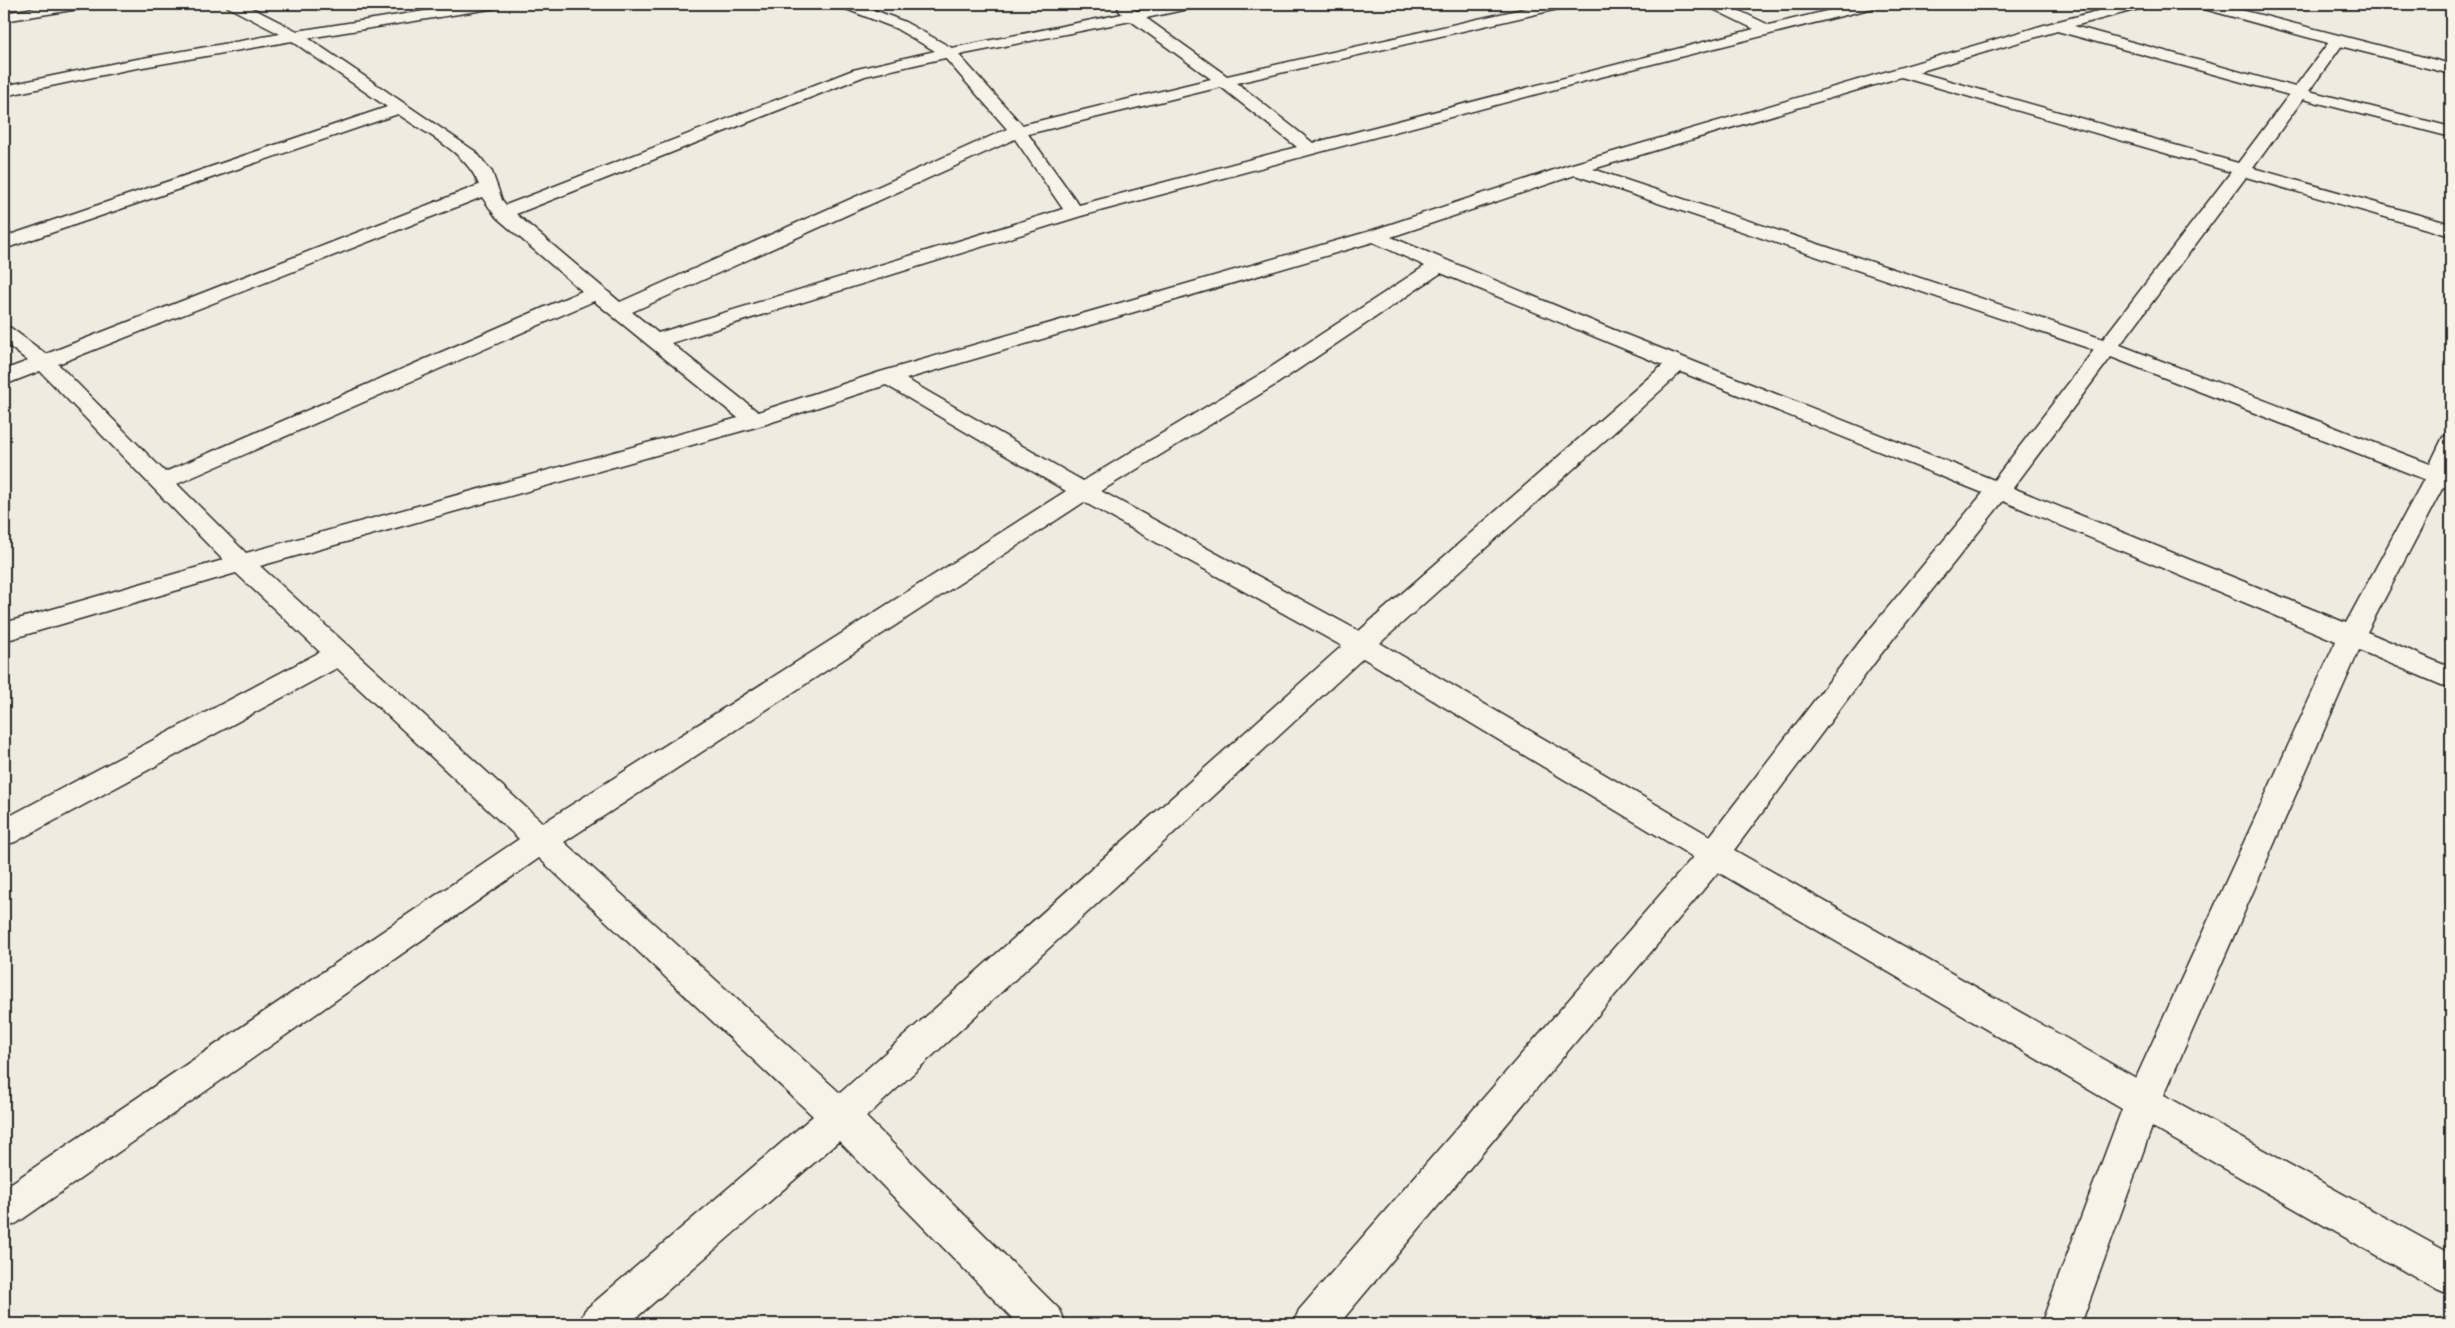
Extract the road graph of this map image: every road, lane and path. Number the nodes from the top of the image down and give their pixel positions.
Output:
1 (85, 4) edge
2 (233, 4) edge
3 (496, 4) edge
4 (853, 4) edge
5 (1118, 4) edge
6 (1192, 4) edge
7 (1562, 4) edge
8 (1714, 4) edge
9 (1872, 4) edge
10 (2141, 4) edge
11 (2202, 4) edge
12 (2447, 4) edge
13 (2451, 5) edge
14 (4, 17) edge
15 (1133, 17) junction
16 (2056, 26) junction
17 (1766, 30) junction
18 (292, 34) junction
19 (2337, 41) junction
20 (948, 52) junction
21 (2451, 69) edge
22 (1900, 72) junction
23 (1224, 81) junction
24 (4, 91) edge
25 (2298, 93) junction
26 (397, 109) junction
27 (1018, 131) junction
28 (2451, 132) edge
29 (1311, 150) junction
30 (1575, 169) junction
31 (2242, 170) junction
32 (488, 188) junction
33 (1074, 212) junction
34 (503, 213) junction
35 (2451, 230) edge
36 (1374, 236) junction
37 (4, 243) edge
38 (1439, 265) junction
39 (595, 293) junction
40 (618, 312) junction
41 (4, 332) edge
42 (657, 340) junction
43 (2108, 348) junction
44 (44, 363) junction
45 (1678, 363) junction
46 (888, 377) junction
47 (4, 378) edge
48 (755, 420) junction
49 (2451, 442) edge
50 (2444, 478) edge
51 (162, 482) junction
52 (1998, 490) junction
53 (1083, 491) junction
54 (241, 563) junction
55 (4, 632) edge
56 (2352, 636) junction
57 (1361, 644) junction
58 (340, 654) junction
59 (2451, 679) edge
60 (4, 833) edge
61 (542, 840) junction
62 (1714, 854) junction
63 (2143, 1102) junction
64 (840, 1117) junction
65 (4, 1210) edge
66 (2451, 1276) edge
67 (1038, 1322) edge
68 (599, 1324) edge
69 (1313, 1324) edge
70 (2061, 1324) edge

1 - 14 street
2 - 18 street
3 - 18 street
4 - 20 street
5 - 15 street
6 - 15 street
7 - 23 street
8 - 17 street
9 - 17 street
10 - 16 street
11 - 19 street
12 - 13 street
15 - 20 street
15 - 23 street
16 - 22 street
16 - 25 street
17 - 29 street
18 - 24 street
18 - 26 street
19 - 21 street
19 - 25 street
20 - 27 street
20 - 34 street
22 - 30 street
22 - 31 street
23 - 27 street
23 - 29 street
25 - 28 street
25 - 31 street
26 - 32 street
26 - 37 street
27 - 33 street
27 - 40 street
29 - 33 street
30 - 36 street
30 - 43 street
31 - 35 street
31 - 43 street
32 - 34 street
32 - 44 street
33 - 42 street
34 - 39 street
36 - 38 street
36 - 46 street
38 - 45 street
38 - 53 street
39 - 40 street
39 - 51 street
40 - 42 street
41 - 44 street
42 - 48 street
43 - 50 street
43 - 52 street
44 - 47 street
44 - 51 street
45 - 52 street
45 - 57 street
46 - 48 street
46 - 53 street
48 - 54 street
49 - 50 street
50 - 56 street
51 - 54 street
52 - 56 street
52 - 62 street
53 - 57 street
53 - 61 street
54 - 55 street
54 - 58 street
56 - 59 street
56 - 63 street
57 - 62 street
57 - 64 street
58 - 60 street
58 - 61 street
61 - 64 street
61 - 65 street
62 - 63 street
62 - 69 street
63 - 66 street
63 - 70 street
64 - 67 street
64 - 68 street

